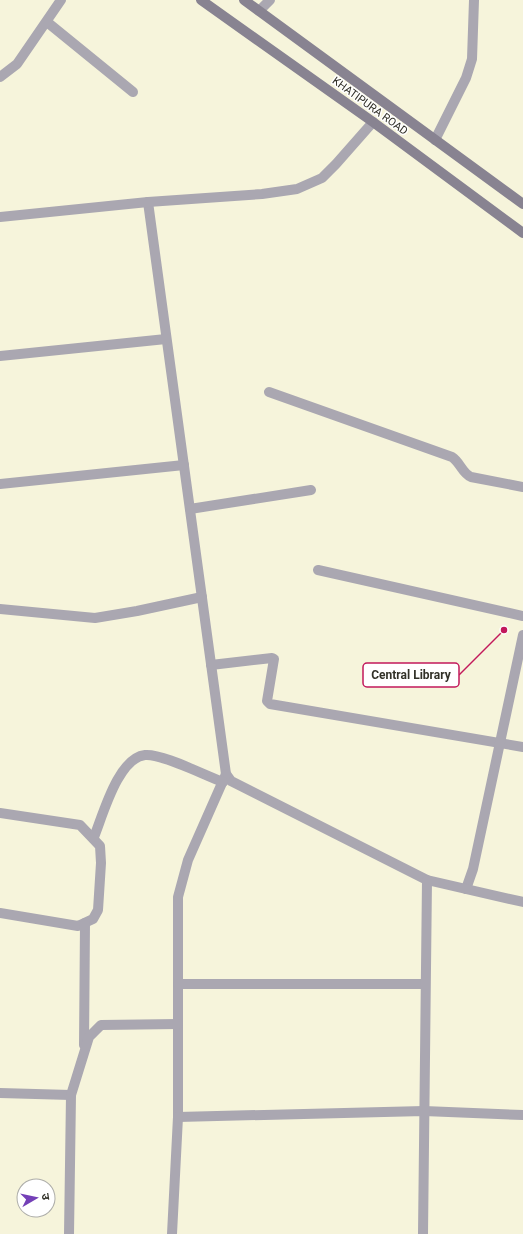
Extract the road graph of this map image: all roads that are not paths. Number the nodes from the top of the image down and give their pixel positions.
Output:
1 (61, 0) edge
2 (201, 0) edge
3 (244, 0) edge
4 (270, 0) edge
5 (474, 0) edge
6 (259, 11) junction
7 (46, 22) junction
8 (0, 77) edge
9 (133, 92) dead end
10 (373, 122) junction
11 (436, 140) junction
12 (148, 202) junction
13 (523, 204) edge
14 (0, 217) edge
15 (523, 233) edge
16 (166, 339) junction
17 (0, 356) edge
18 (269, 392) dead end
19 (184, 465) junction
20 (0, 484) edge
21 (523, 487) edge
22 (311, 490) dead end
23 (190, 509) junction
24 (318, 570) dead end
25 (202, 597) junction
26 (0, 609) edge
27 (523, 616) edge
28 (523, 635) edge
29 (211, 665) junction
30 (499, 743) junction
31 (523, 747) edge
32 (224, 778) junction
33 (0, 813) edge
34 (94, 837) junction
35 (427, 880) junction
36 (466, 889) junction
37 (523, 902) edge
38 (0, 913) edge
39 (85, 923) junction
40 (178, 984) junction
41 (425, 984) junction
42 (178, 1024) junction
43 (84, 1050) junction
44 (0, 1093) edge
45 (71, 1095) junction
46 (424, 1111) junction
47 (523, 1115) edge
48 (178, 1118) junction
49 (69, 1234) edge
50 (172, 1234) edge
51 (423, 1234) edge

1 - 7 street
2 - 10 main road, KHATIPURA ROAD
3 - 6 main road, KHATIPURA ROAD
4 - 6 street
5 - 11 street
6 - 11 main road, KHATIPURA ROAD
7 - 8 street
7 - 9 street
10 - 12 street
10 - 15 main road, KHATIPURA ROAD
11 - 13 main road, KHATIPURA ROAD
12 - 14 street
12 - 16 street
16 - 17 street
16 - 19 street
18 - 21 street
19 - 20 street
19 - 23 street
22 - 23 street
23 - 25 street
24 - 27 street
25 - 26 street
25 - 29 street
28 - 30 street
29 - 30 street
29 - 32 street
30 - 31 street
30 - 36 street
32 - 34 street
32 - 35 street
32 - 40 street
33 - 34 street
34 - 39 street
35 - 36 street
35 - 41 street
36 - 37 street
38 - 39 street
39 - 43 street
40 - 41 street
40 - 42 street
41 - 46 street
42 - 43 street
42 - 48 street
43 - 45 street
44 - 45 street
45 - 49 street
46 - 47 street
46 - 48 street
46 - 51 street
48 - 50 street

